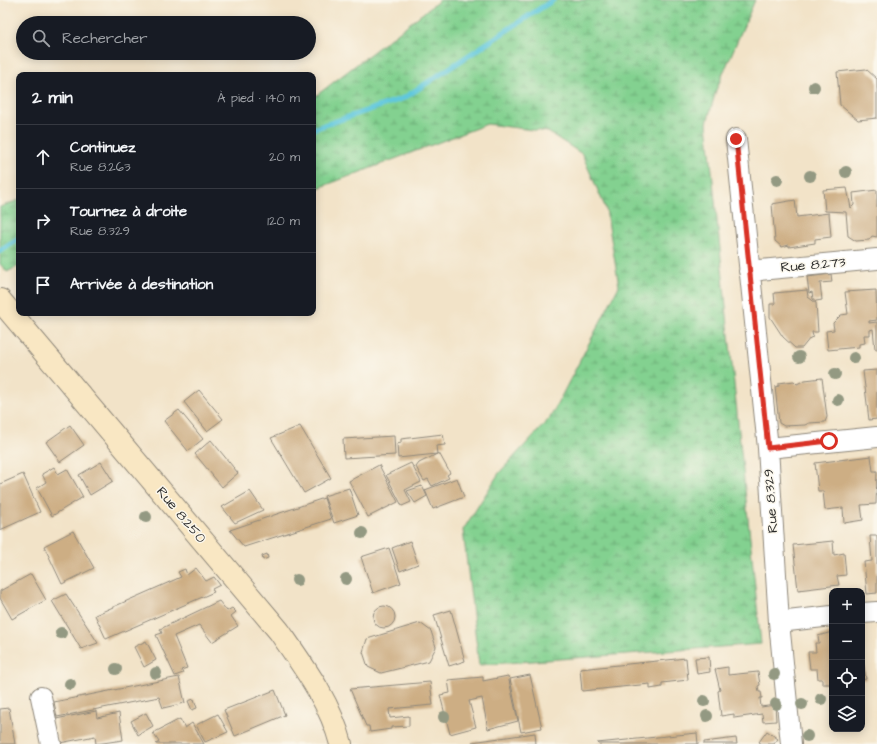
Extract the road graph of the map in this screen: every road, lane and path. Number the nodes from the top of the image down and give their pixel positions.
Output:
1 (736, 139) dead end
2 (877, 259) edge
3 (750, 271) junction
4 (0, 300) edge
5 (877, 437) edge
6 (768, 448) junction
7 (877, 612) edge
8 (865, 613) edge
9 (829, 616) edge
10 (779, 622) junction
11 (41, 697) dead end
12 (50, 744) edge
13 (341, 744) edge
14 (791, 744) edge

1 - 3 street, Rue 8.329
2 - 3 street, Rue 8.273
3 - 6 street, Rue 8.329
4 - 13 street, Rue 8.250
5 - 6 street
6 - 10 street, Rue 8.329
7 - 8 street
9 - 10 street
10 - 14 street, Rue 8.329
11 - 12 street

